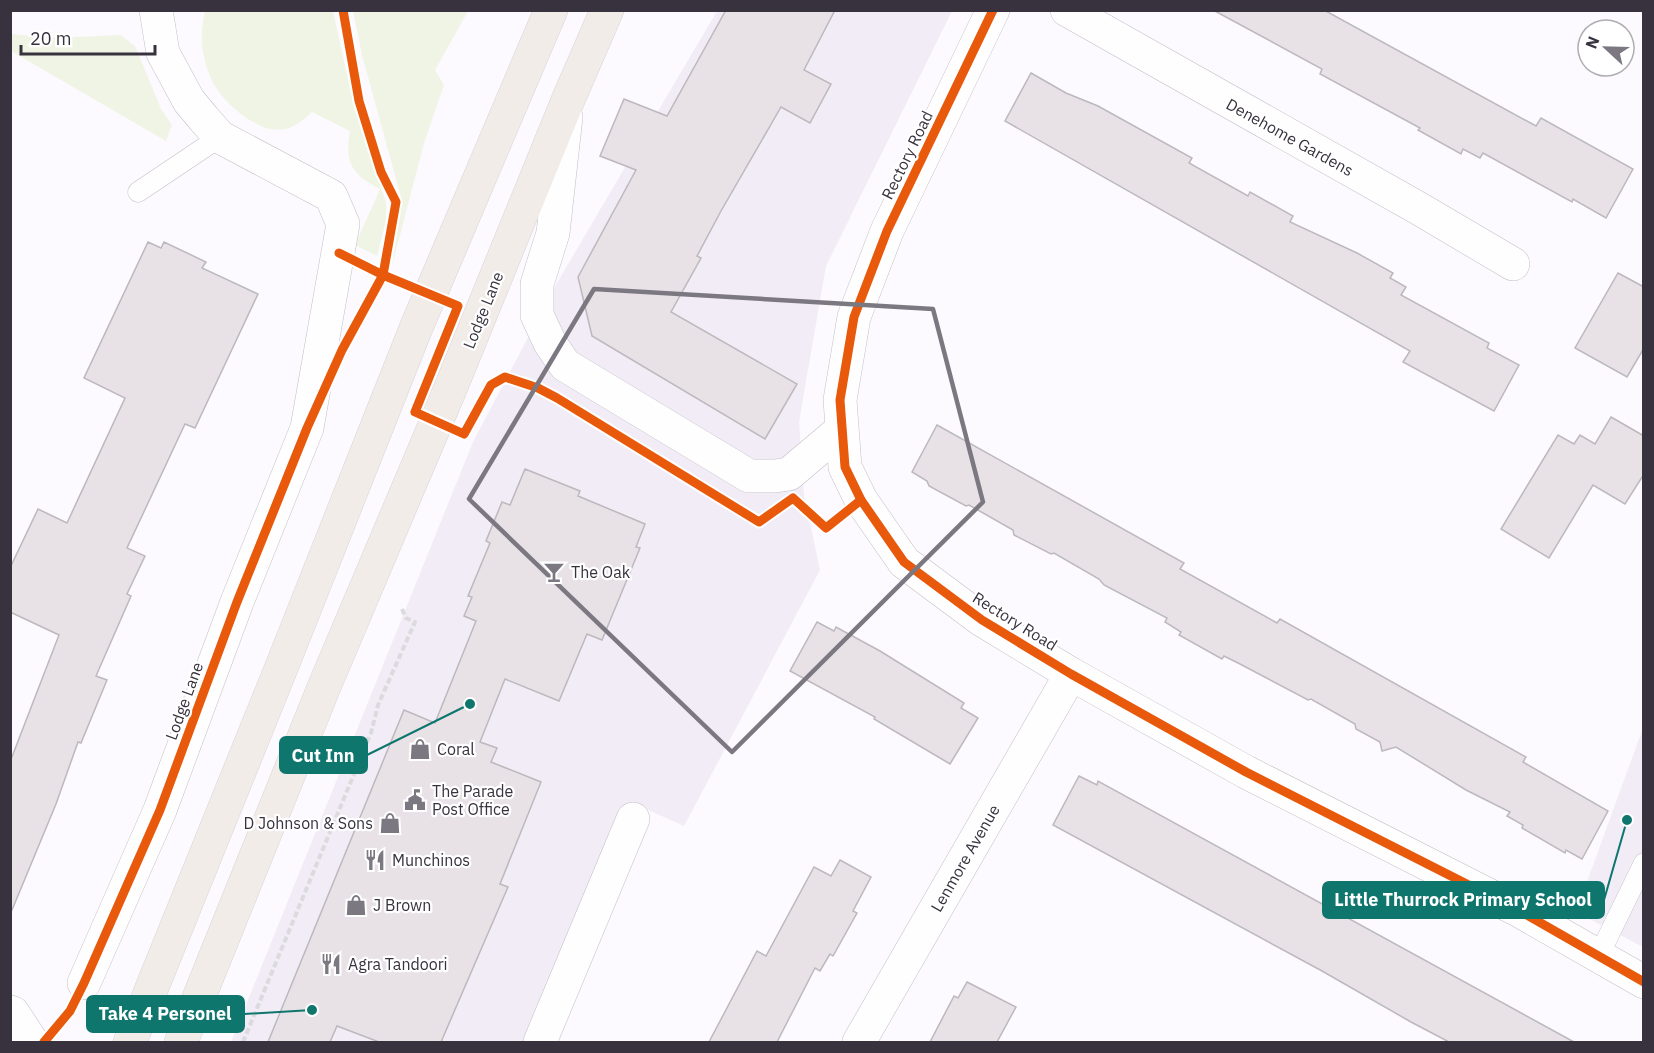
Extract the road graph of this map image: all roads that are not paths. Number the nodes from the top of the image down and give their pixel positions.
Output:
1 (156, 10) edge
2 (551, 10) edge
3 (607, 10) edge
4 (993, 10) edge
5 (1066, 10) edge
6 (568, 100) junction
7 (220, 137) junction
8 (138, 192) dead end
9 (1513, 264) dead end
10 (841, 430) junction
11 (1071, 674) junction
12 (633, 819) dead end
13 (1644, 863) edge
14 (1599, 955) junction
15 (1644, 982) edge
16 (84, 983) dead end
17 (10, 1012) edge
18 (32, 1042) edge
19 (130, 1042) edge
20 (181, 1042) edge
21 (540, 1042) edge
22 (859, 1042) edge

1 - 7 street, Lodge Lane
2 - 19 main road
3 - 6 main road, Lodge Lane
4 - 10 street, Rectory Road
5 - 9 street, Denehome Gardens
6 - 10 street
6 - 20 main road, Lodge Lane
7 - 8 lane
7 - 16 street, Lodge Lane
10 - 11 street, Rectory Road
11 - 14 street, Rectory Road
11 - 22 street, Lenmore Avenue
12 - 21 street
13 - 14 lane
14 - 15 street, Rectory Road
17 - 18 street

